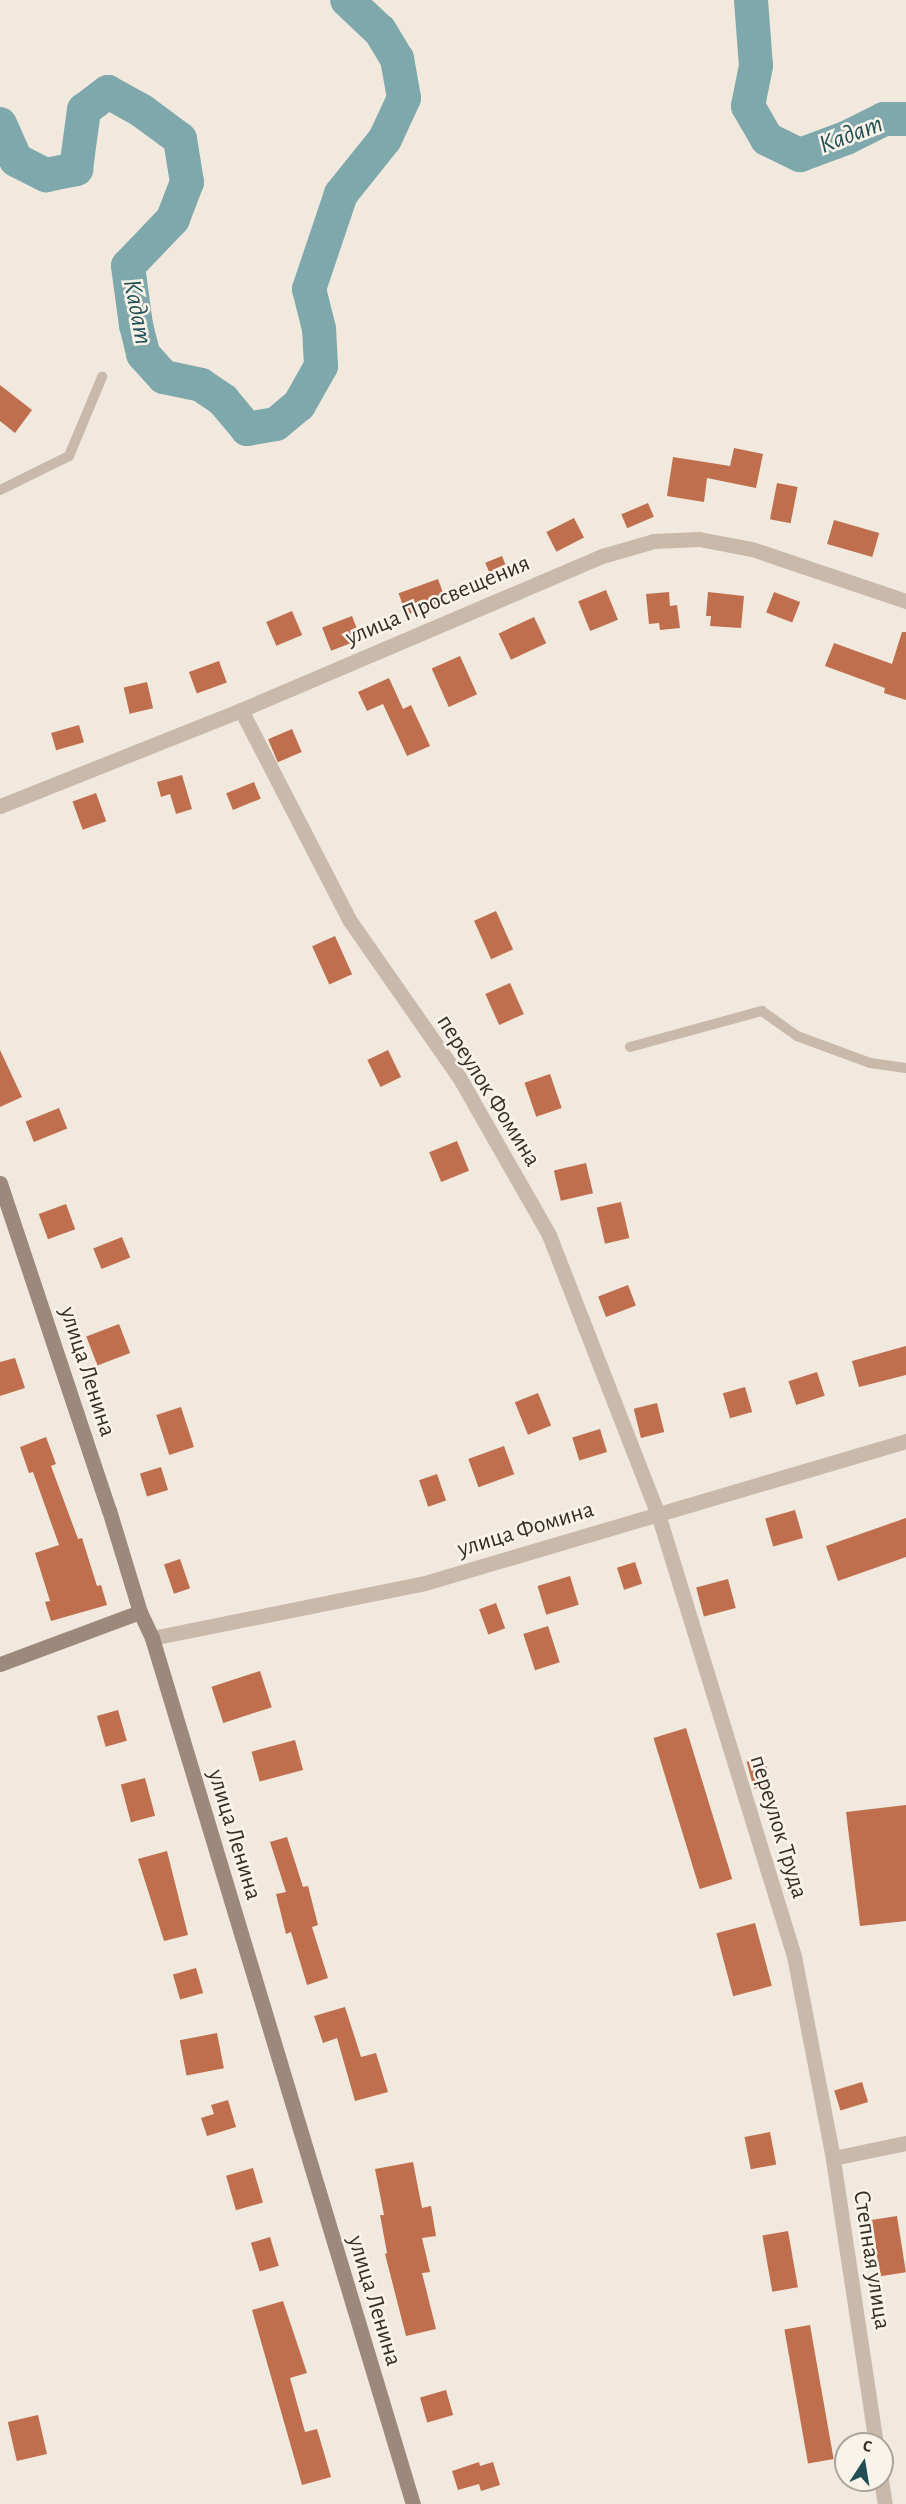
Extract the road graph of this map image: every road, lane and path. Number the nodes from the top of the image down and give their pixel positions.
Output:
1 (102, 377) dead end
2 (0, 490) edge
3 (906, 601) edge
4 (241, 710) junction
5 (0, 806) edge
6 (630, 1047) dead end
7 (906, 1068) edge
8 (0, 1183) edge
9 (906, 1441) edge
10 (658, 1514) junction
11 (140, 1612) junction
12 (152, 1638) junction
13 (0, 1664) edge
14 (906, 2143) edge
15 (832, 2158) junction
16 (874, 2432) edge
17 (413, 2504) edge

1 - 2 lane
3 - 4 street, улица Просвещения
4 - 5 street, улица Просвещения
4 - 10 street, переулок Фомина
6 - 7 lane
8 - 11 street, улица Ленина
9 - 10 street, улица Фомина
10 - 12 street, улица Фомина
10 - 15 street, переулок Труда
11 - 12 street, улица Ленина
11 - 13 street
12 - 17 street, улица Ленина
14 - 15 street
15 - 16 street, Степная улица

